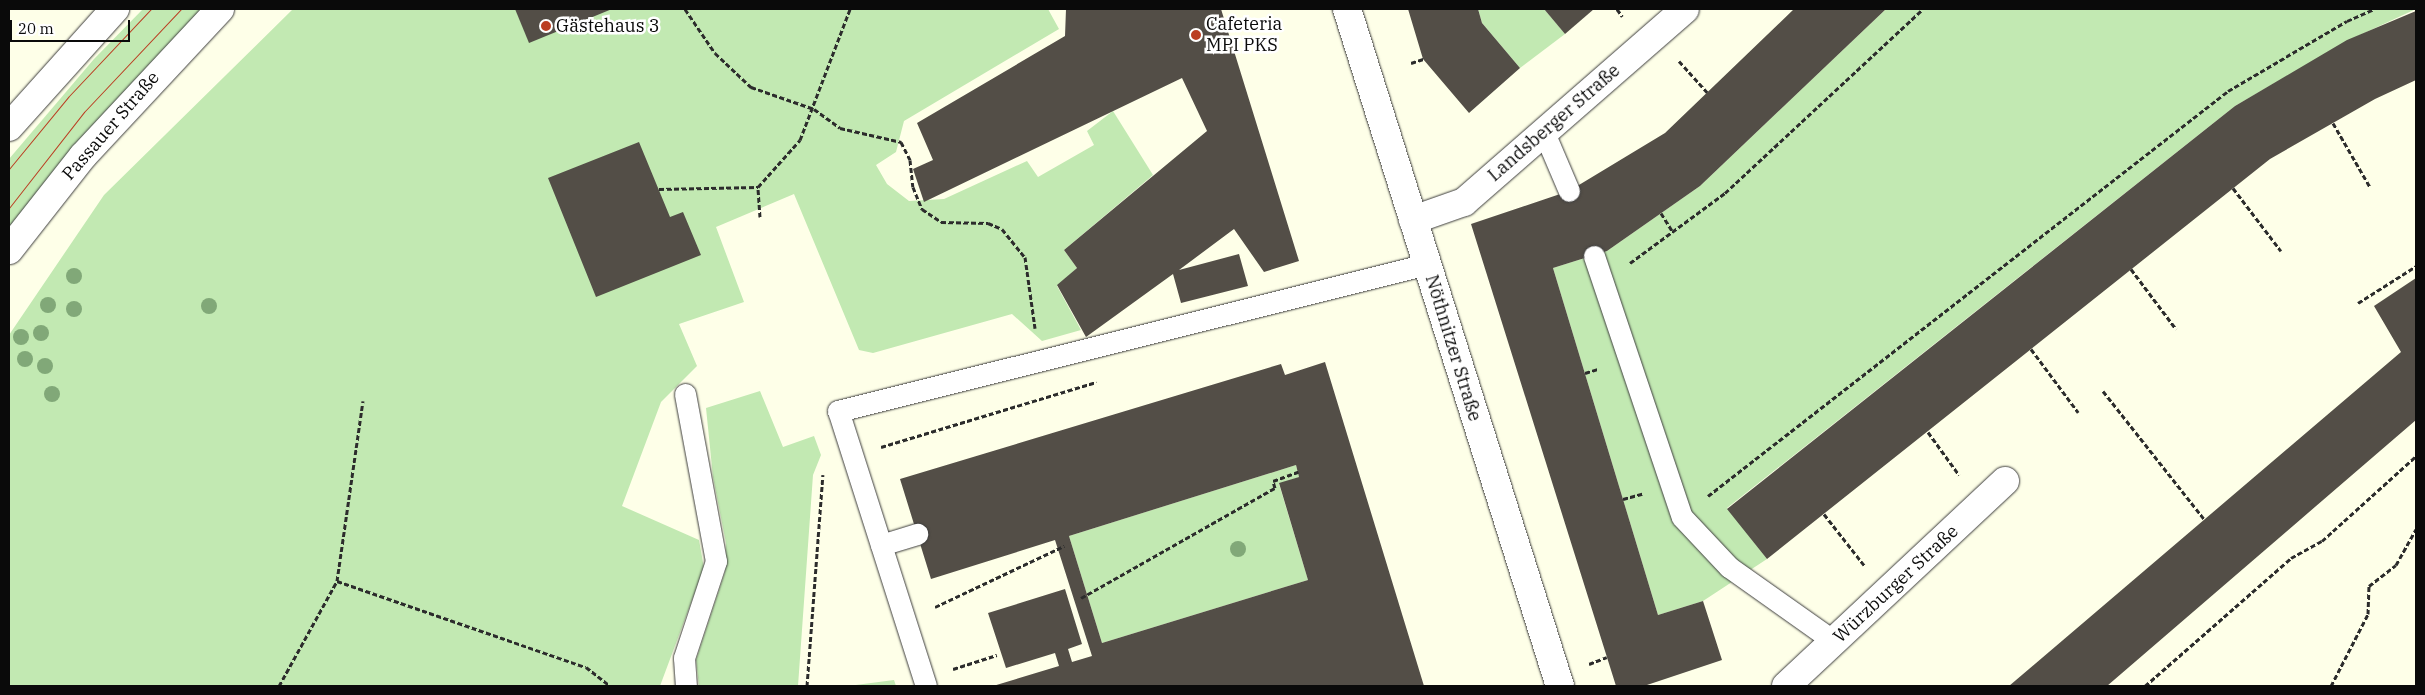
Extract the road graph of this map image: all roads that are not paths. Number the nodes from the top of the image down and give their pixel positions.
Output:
1 (115, 9) edge
2 (220, 9) edge
3 (1347, 9) edge
4 (1685, 9) edge
5 (9, 127) edge
6 (1543, 130) junction
7 (1569, 192) dead end
8 (1414, 220) junction
9 (9, 250) edge
10 (1594, 256) dead end
11 (1427, 264) junction
12 (685, 394) dead end
13 (2005, 481) dead end
14 (917, 534) dead end
15 (881, 545) junction
16 (1835, 642) junction
17 (925, 682) edge
18 (686, 686) edge
19 (1560, 686) edge
20 (1786, 686) edge

1 - 5 street
2 - 9 street, Passauer Straße
3 - 8 street, Nöthnitzer Straße
4 - 6 street, Landsberger Straße
6 - 7 lane
6 - 8 street, Landsberger Straße
8 - 11 street, Nöthnitzer Straße
10 - 16 lane
11 - 15 lane
11 - 19 street, Nöthnitzer Straße
12 - 18 lane
13 - 16 street, Würzburger Straße
14 - 15 lane
15 - 17 lane
16 - 20 street, Würzburger Straße

